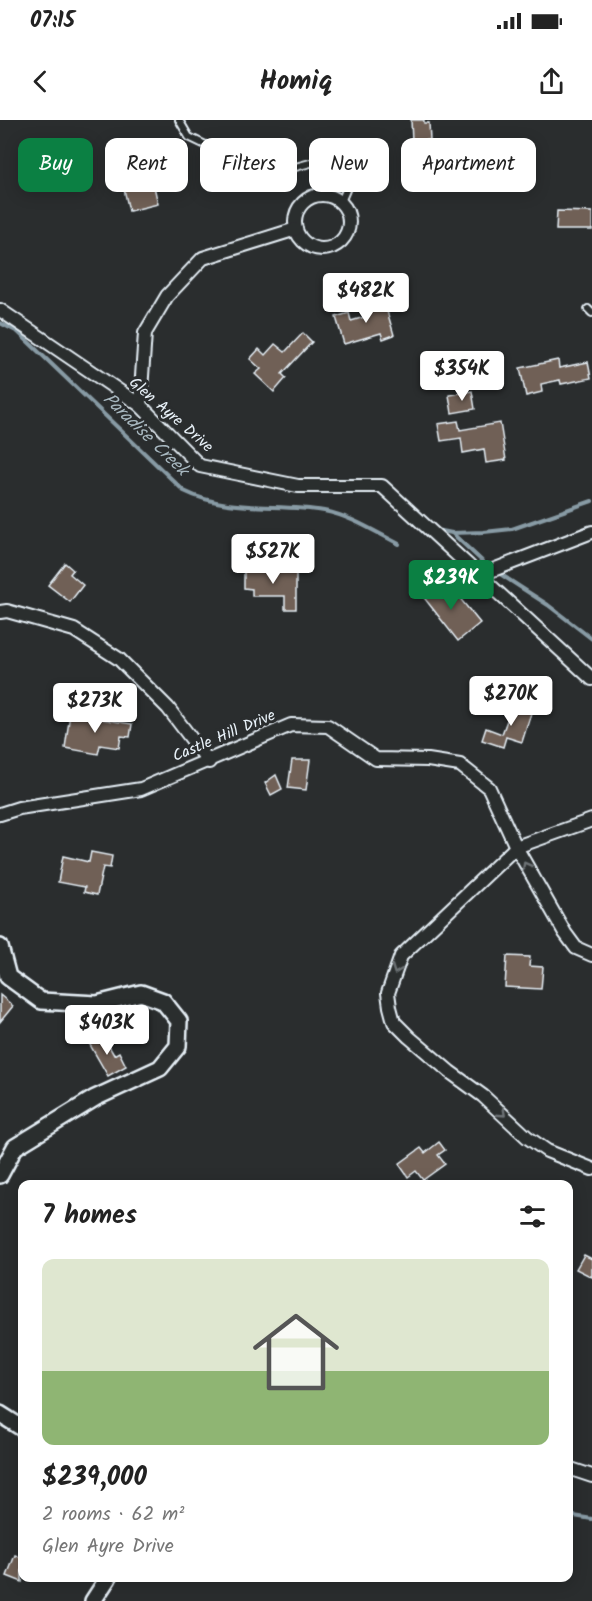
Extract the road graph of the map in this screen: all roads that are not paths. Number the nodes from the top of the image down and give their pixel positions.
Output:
1 (179, 120) edge
2 (340, 204) junction
3 (296, 229) junction
4 (0, 310) edge
5 (140, 405) junction
6 (592, 532) edge
7 (480, 575) junction
8 (2, 608) edge
9 (592, 679) edge
10 (209, 762) junction
11 (0, 814) edge
12 (592, 820) edge
13 (516, 847) junction
14 (0, 947) edge
15 (592, 956) edge
16 (592, 1169) edge
17 (0, 1175) edge
18 (0, 1414) edge
19 (18, 1425) edge
20 (573, 1470) edge
21 (592, 1476) edge
22 (105, 1582) edge
23 (93, 1601) edge

1 - 2 lane
2 - 3 street
2 - 3 street
3 - 5 street
4 - 5 street, Glen Ayre Drive
5 - 7 street, Glen Ayre Drive
6 - 7 street
7 - 9 street, Glen Ayre Drive
8 - 10 street
10 - 11 street, Castle Hill Drive
10 - 13 street, Castle Hill Drive
12 - 13 street
15 -> 13 street, Castle Hill Drive
13 -> 16 street
14 - 17 street
18 - 19 street
20 - 21 street
22 - 23 street

